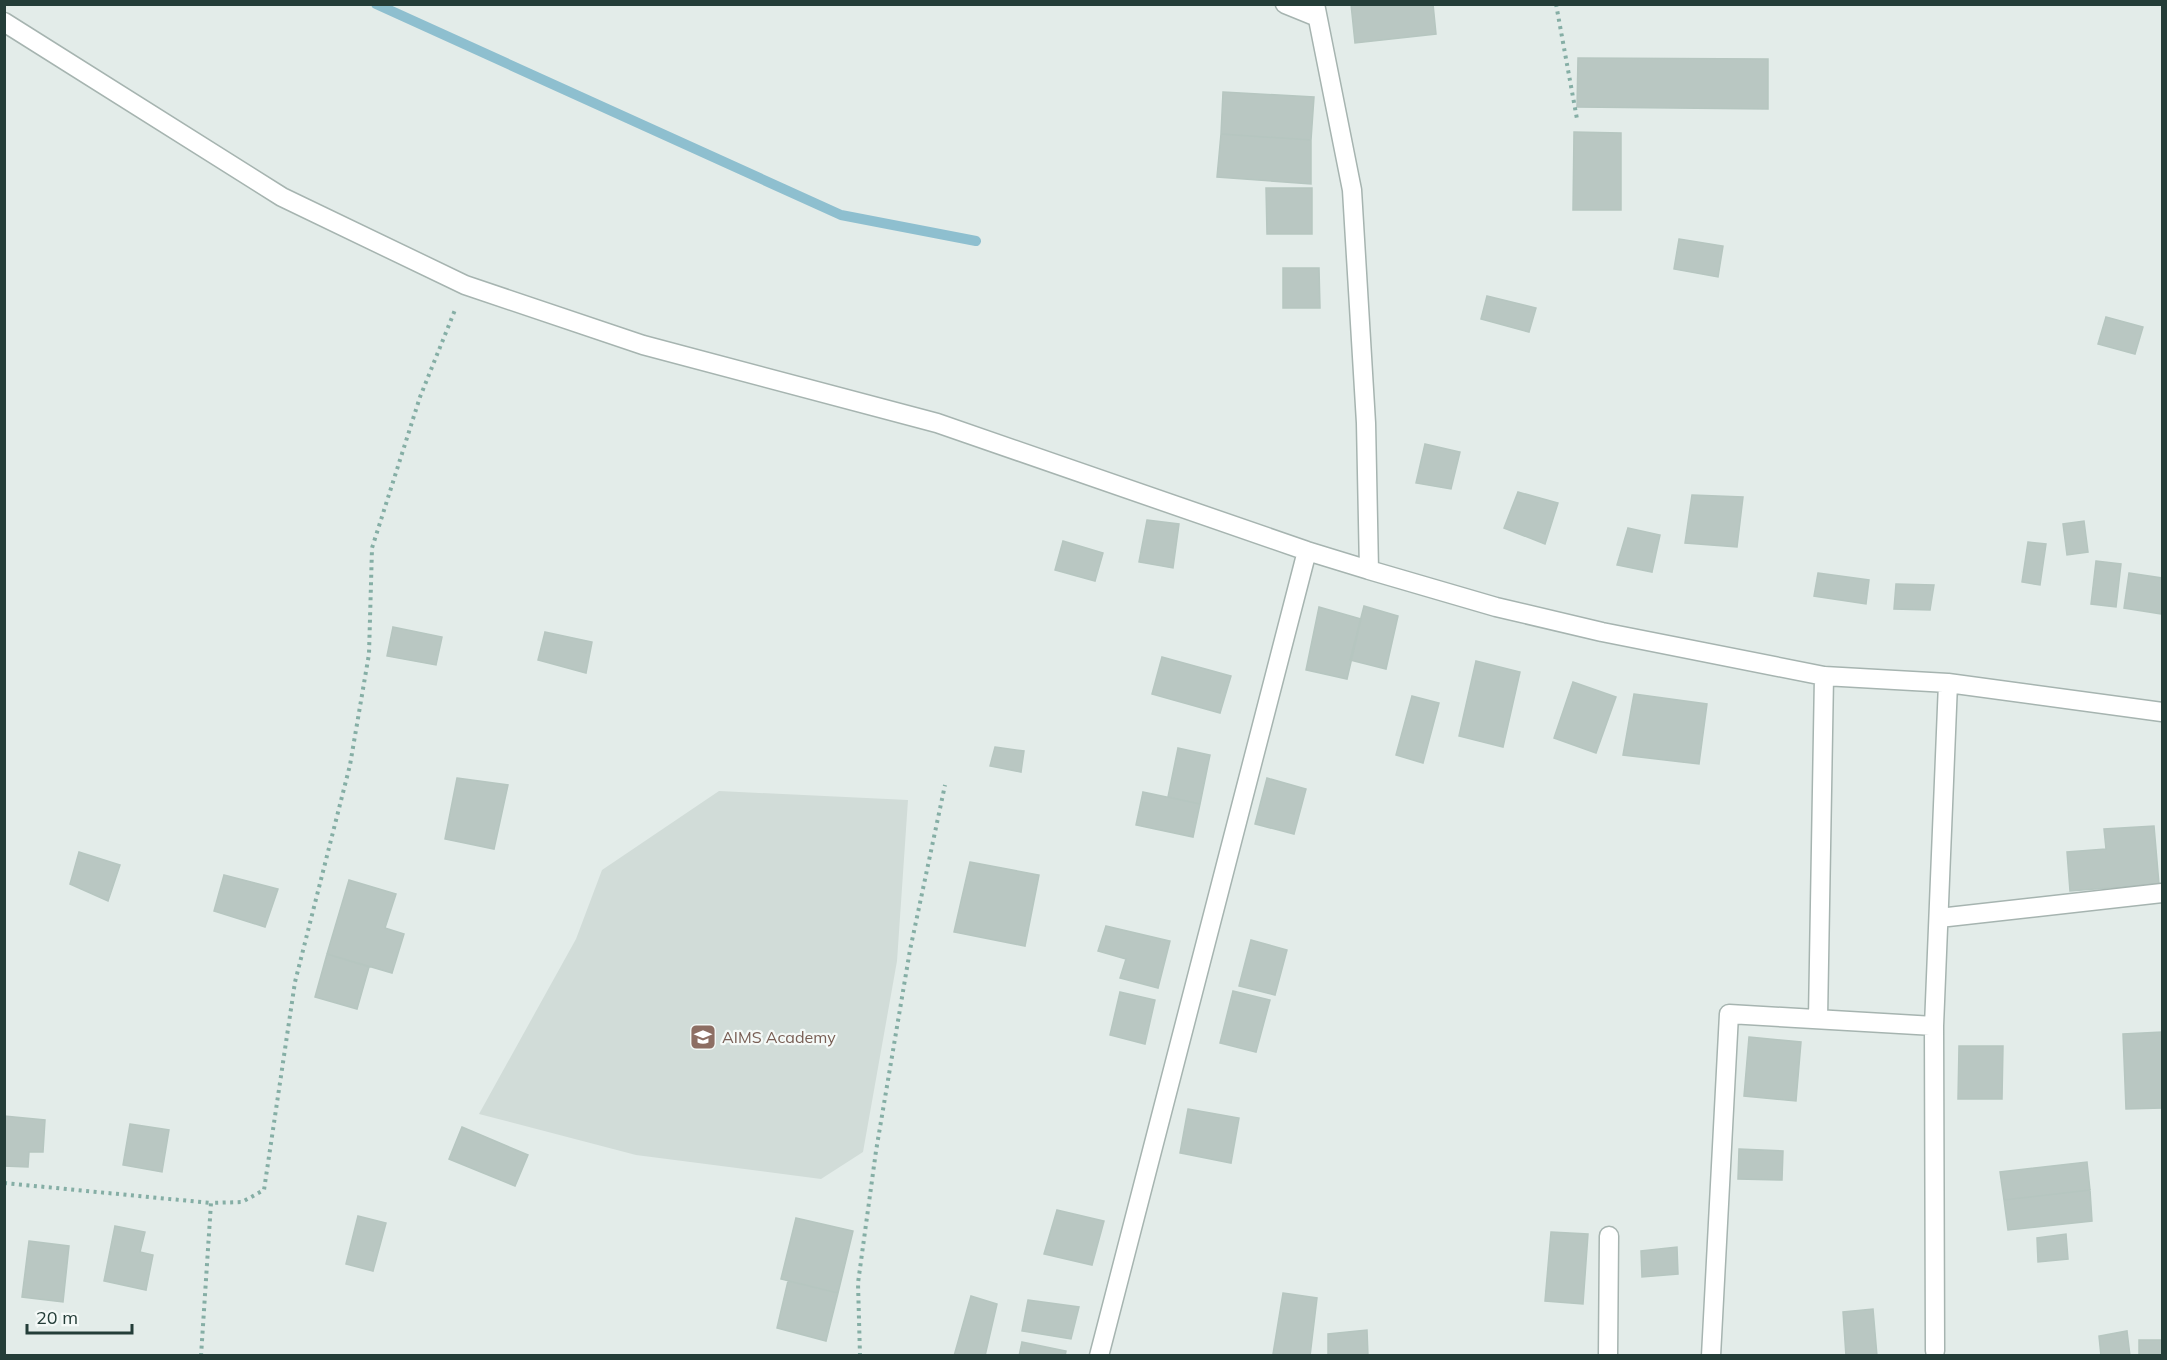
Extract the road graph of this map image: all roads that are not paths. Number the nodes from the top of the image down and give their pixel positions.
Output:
1 (1285, 4) edge
2 (1316, 11) edge
3 (4, 22) edge
4 (1308, 551) junction
5 (1369, 570) junction
6 (1824, 675) junction
7 (1948, 683) junction
8 (2163, 712) edge
9 (2163, 893) edge
10 (1939, 918) junction
11 (1818, 1019) junction
12 (1934, 1026) junction
13 (1609, 1236) dead end
14 (1935, 1351) dead end
15 (1099, 1356) edge
16 (1608, 1356) edge
17 (1711, 1356) edge

1 - 2 street
2 - 5 street
3 - 4 street
4 - 5 street
4 - 15 street
5 - 6 street
6 - 7 street
6 - 11 street
7 - 8 street
7 - 10 street
9 - 10 street
10 - 12 street
11 - 12 street
11 - 17 street
12 - 14 street
13 - 16 street

